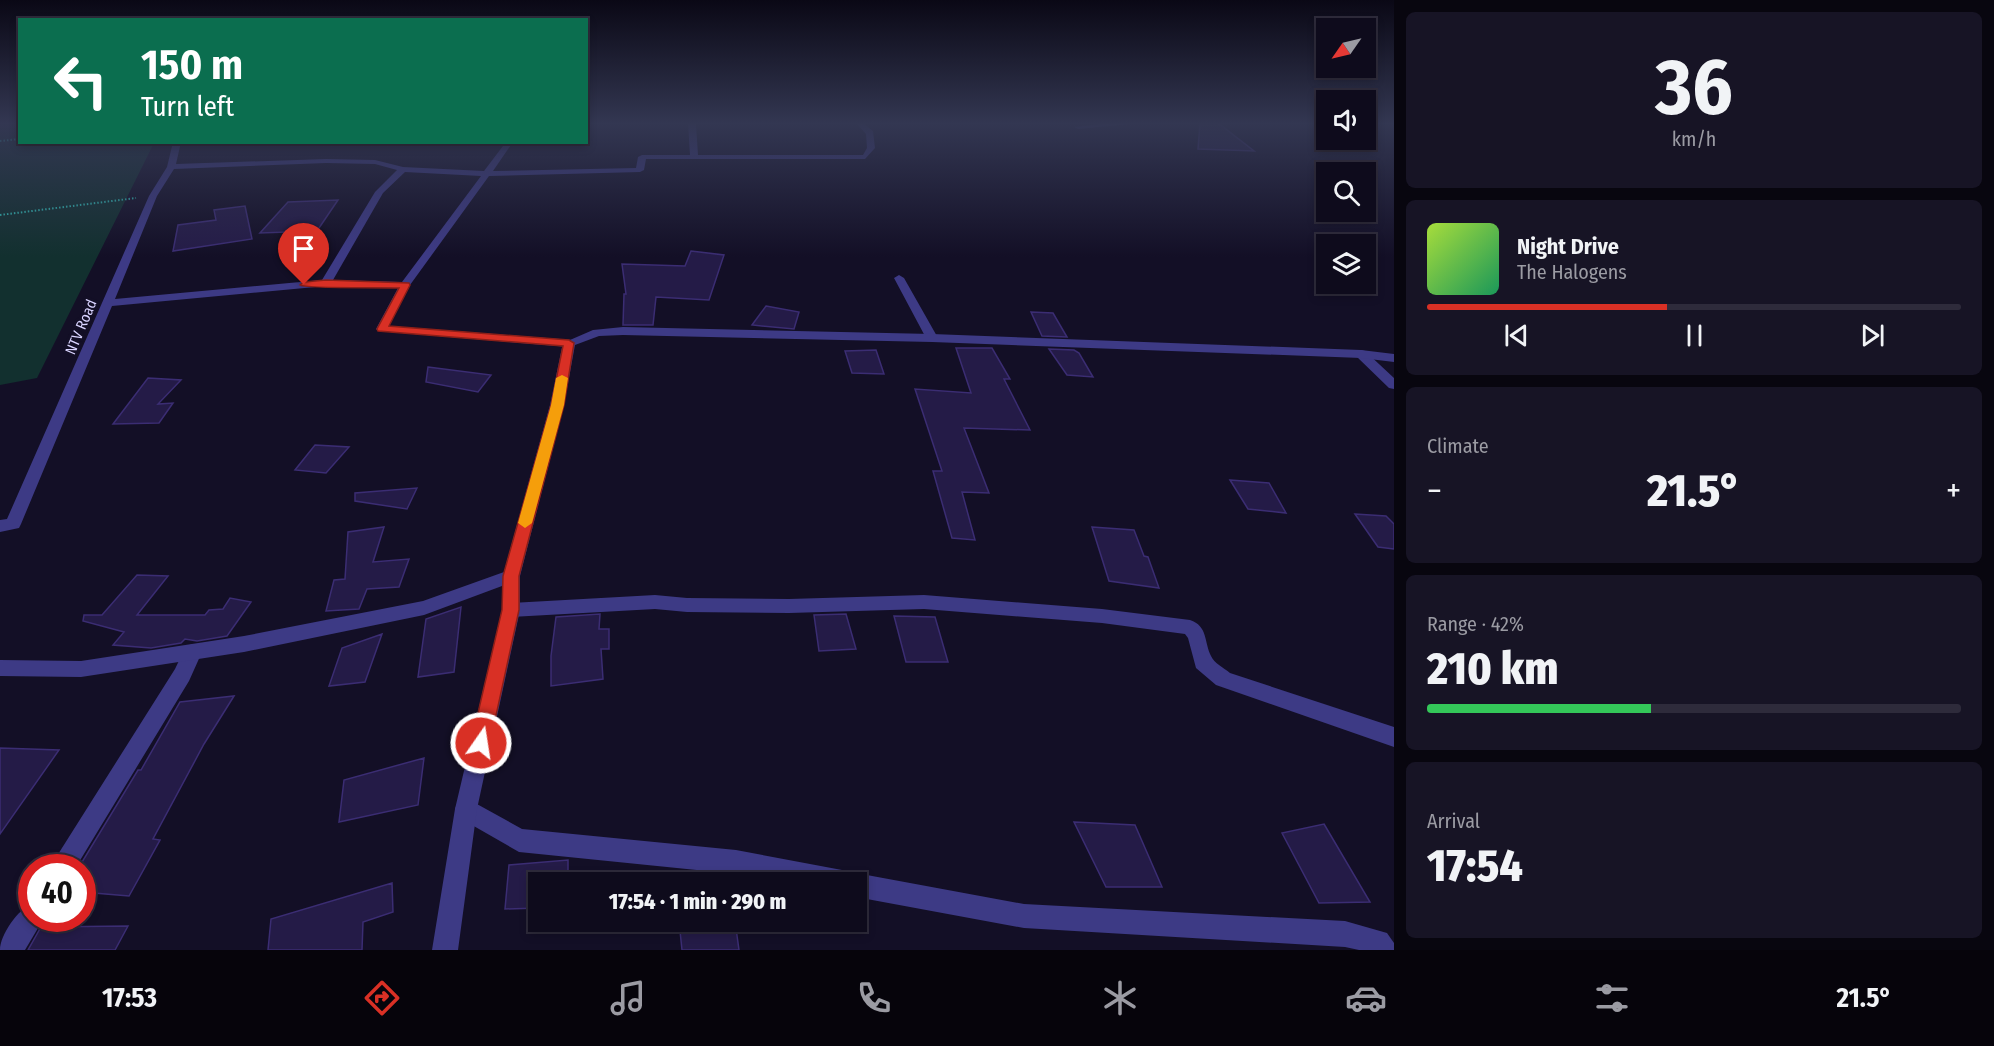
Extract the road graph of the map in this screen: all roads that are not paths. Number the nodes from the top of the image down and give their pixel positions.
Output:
1 (170, 168) edge
2 (491, 168) edge
3 (640, 168) edge
4 (403, 169) joint
5 (487, 174) junction
6 (899, 278) dead end
7 (326, 283) junction
8 (405, 285) junction
9 (108, 303) junction
10 (932, 338) junction
11 (569, 343) junction
12 (1361, 354) junction
13 (1394, 358) edge
14 (1394, 385) edge
15 (6, 525) edge
16 (511, 576) junction
17 (511, 610) junction
18 (193, 652) junction
19 (0, 668) edge
20 (1394, 737) edge
21 (466, 809) junction
22 (70, 854) edge
23 (789, 872) edge
24 (867, 887) edge
25 (22, 932) edge
26 (10, 950) edge
27 (446, 950) edge
28 (1384, 950) edge

1 - 9 street, NTV Road
2 - 5 street
3 - 5 street
4 - 5 street
4 - 7 street
5 - 8 street
6 - 10 street
7 - 8 street
7 - 9 street
8 - 11 street
9 - 15 street, NTV Road
10 - 11 street
10 - 12 street
11 - 16 street
12 - 13 street
12 - 14 street
16 - 17 street
16 - 18 street
17 - 20 street
17 - 21 street
18 - 19 street
18 - 22 street
21 - 23 street
21 - 27 street
24 - 28 street
25 - 26 street

